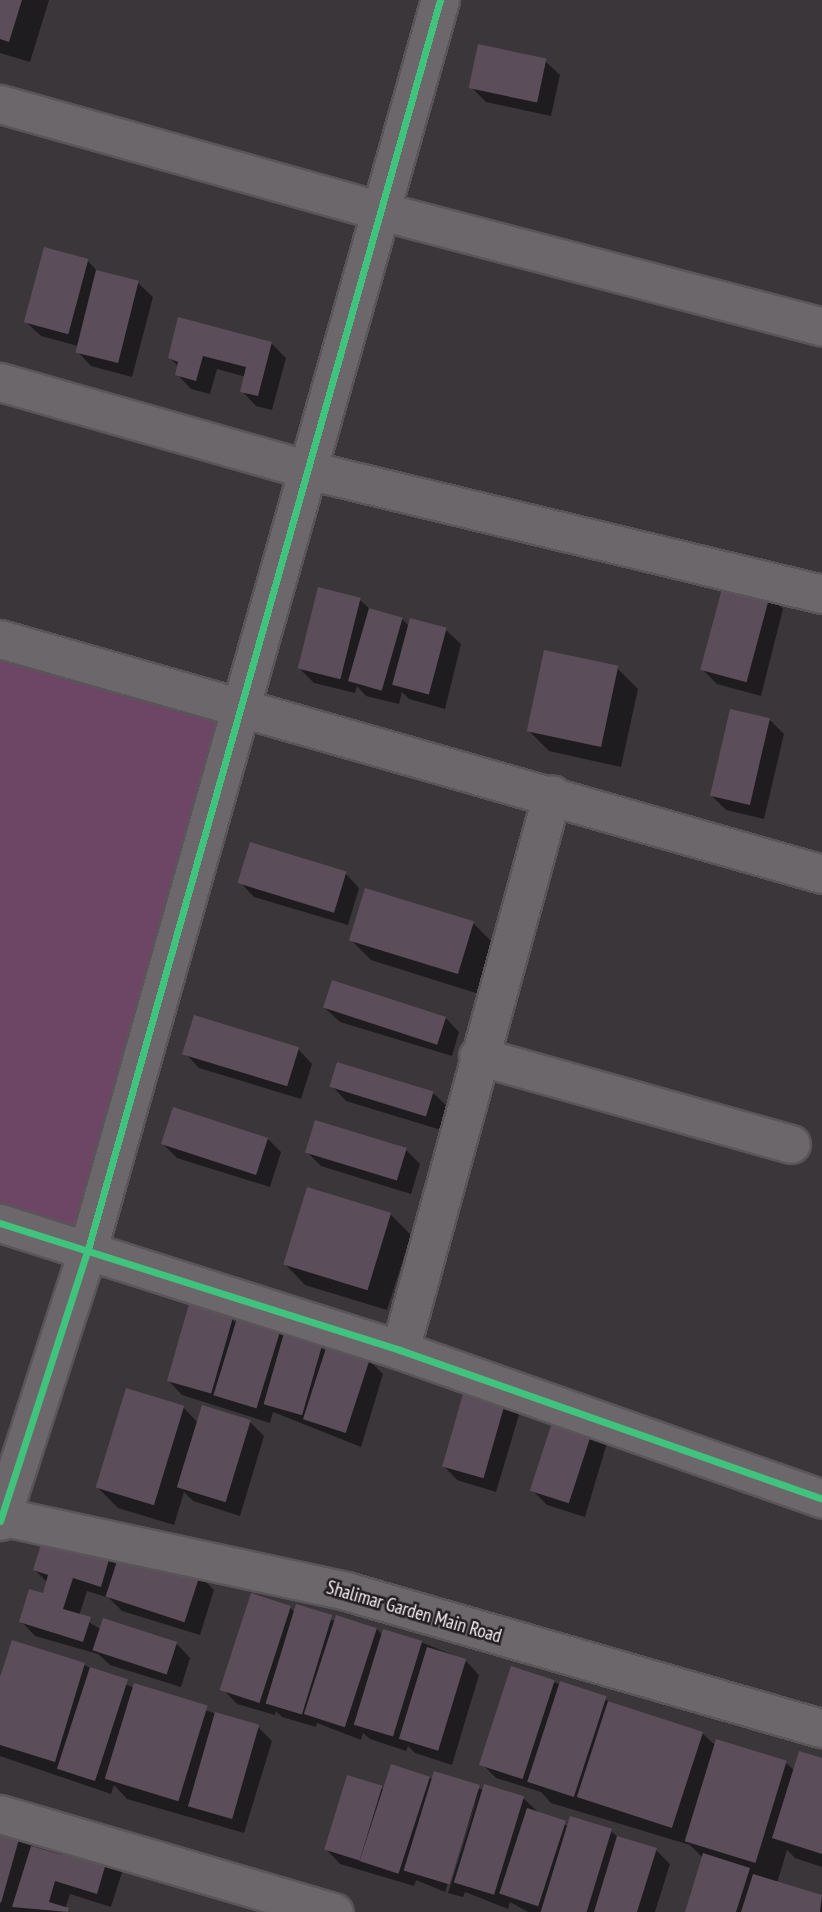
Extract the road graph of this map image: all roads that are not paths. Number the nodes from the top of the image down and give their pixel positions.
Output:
1 (440, 0) edge
2 (0, 104) edge
3 (381, 211) junction
4 (822, 327) edge
5 (0, 382) edge
6 (308, 470) junction
7 (822, 594) edge
8 (0, 639) edge
9 (242, 707) junction
10 (552, 794) junction
11 (822, 874) edge
12 (478, 1056) junction
13 (792, 1144) dead end
14 (0, 1223) edge
15 (88, 1249) junction
16 (400, 1350) junction
17 (822, 1499) edge
18 (0, 1518) edge
19 (822, 1728) edge
20 (0, 1814) edge
21 (334, 1912) edge

1 - 3 street
2 - 3 street
3 - 4 street
3 - 6 street
5 - 6 street
6 - 7 street
6 - 9 street
8 - 9 street
9 - 10 street
9 - 15 street
10 - 11 street
10 - 12 street
12 - 13 street
12 - 16 street
14 - 15 street
15 - 16 street
15 - 18 street
16 - 17 street
18 - 19 street, Shalimar Garden Main Road
20 - 21 street

